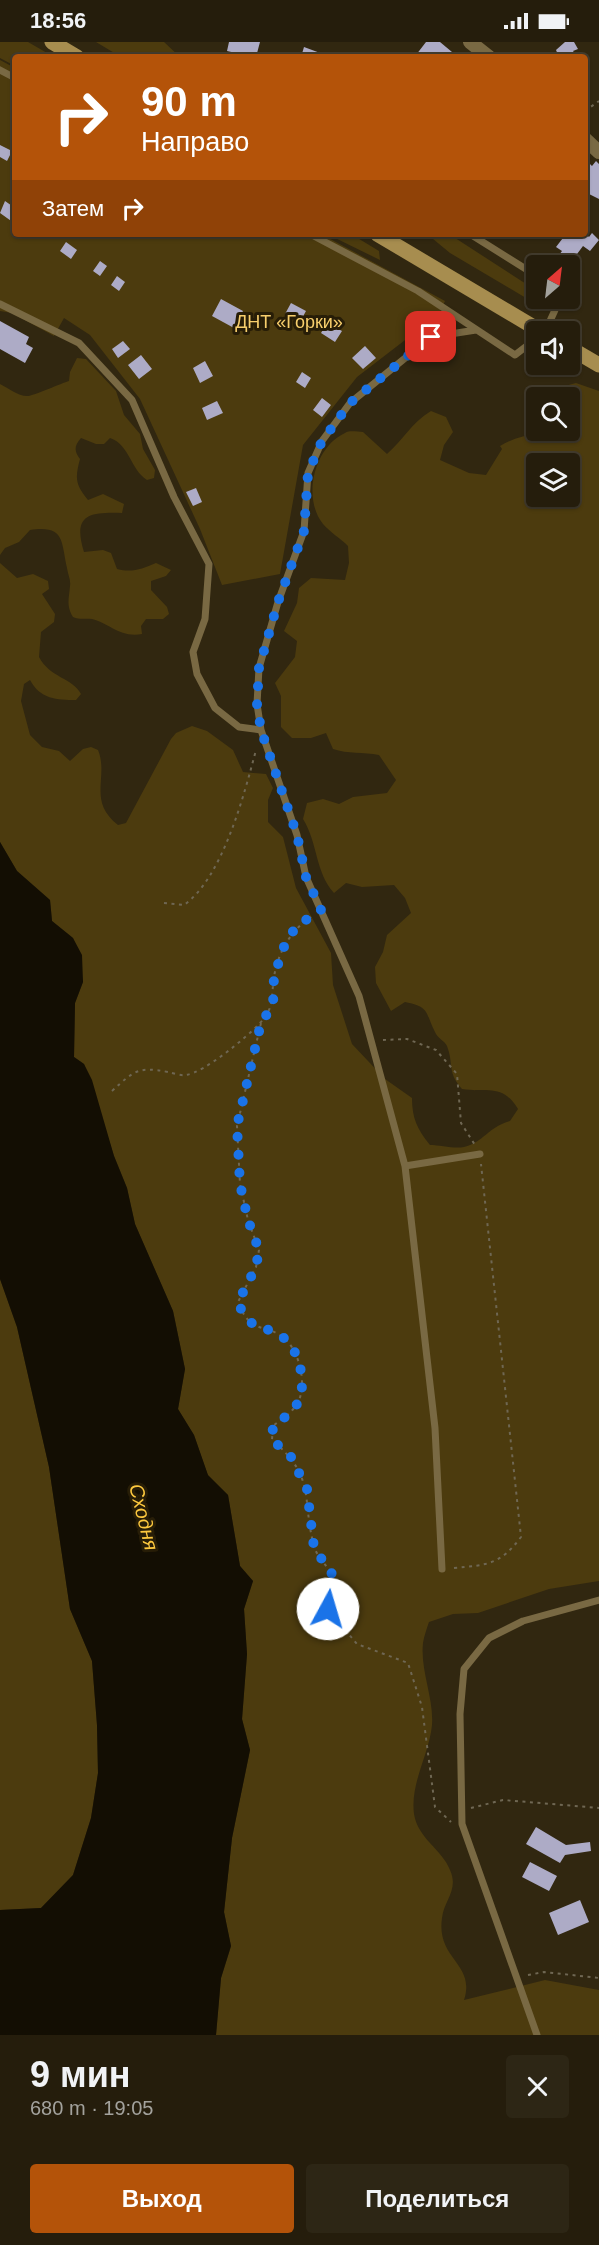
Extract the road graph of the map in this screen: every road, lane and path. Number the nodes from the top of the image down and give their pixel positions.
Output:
1 (52, 42) edge
2 (470, 42) edge
3 (72, 54) edge
4 (485, 54) edge
5 (588, 142) edge
6 (599, 152) edge
7 (316, 237) edge
8 (382, 237) edge
9 (475, 237) edge
10 (526, 269) edge
11 (0, 304) edge
12 (526, 322) edge
13 (477, 330) junction
14 (526, 346) edge
15 (580, 354) edge
16 (598, 364) edge
17 (261, 730) junction
18 (164, 903) dead end
19 (321, 910) junction
20 (261, 1023) junction
21 (371, 1040) junction
22 (112, 1091) dead end
23 (480, 1154) junction
24 (405, 1166) junction
25 (442, 1569) joint
26 (599, 1600) edge
27 (599, 1808) edge
28 (462, 1810) junction
29 (467, 1837) junction
30 (517, 1977) junction
31 (599, 1978) edge
32 (537, 2035) edge

1 - 3 main road
2 - 4 street
5 - 6 street
7 - 13 lane
8 - 12 main road
9 - 10 lane
11 - 17 lane
13 - 14 lane
13 - 17 lane
15 - 16 main road
17 - 18 path
17 - 19 lane
19 - 20 path
19 - 21 lane
20 - 22 path
20 - 29 path
21 - 23 path
21 - 24 lane
23 - 24 lane
23 - 25 path
24 - 25 lane
26 - 28 lane
27 - 28 path
28 - 29 lane
29 - 30 lane
30 - 31 path
30 - 32 lane

